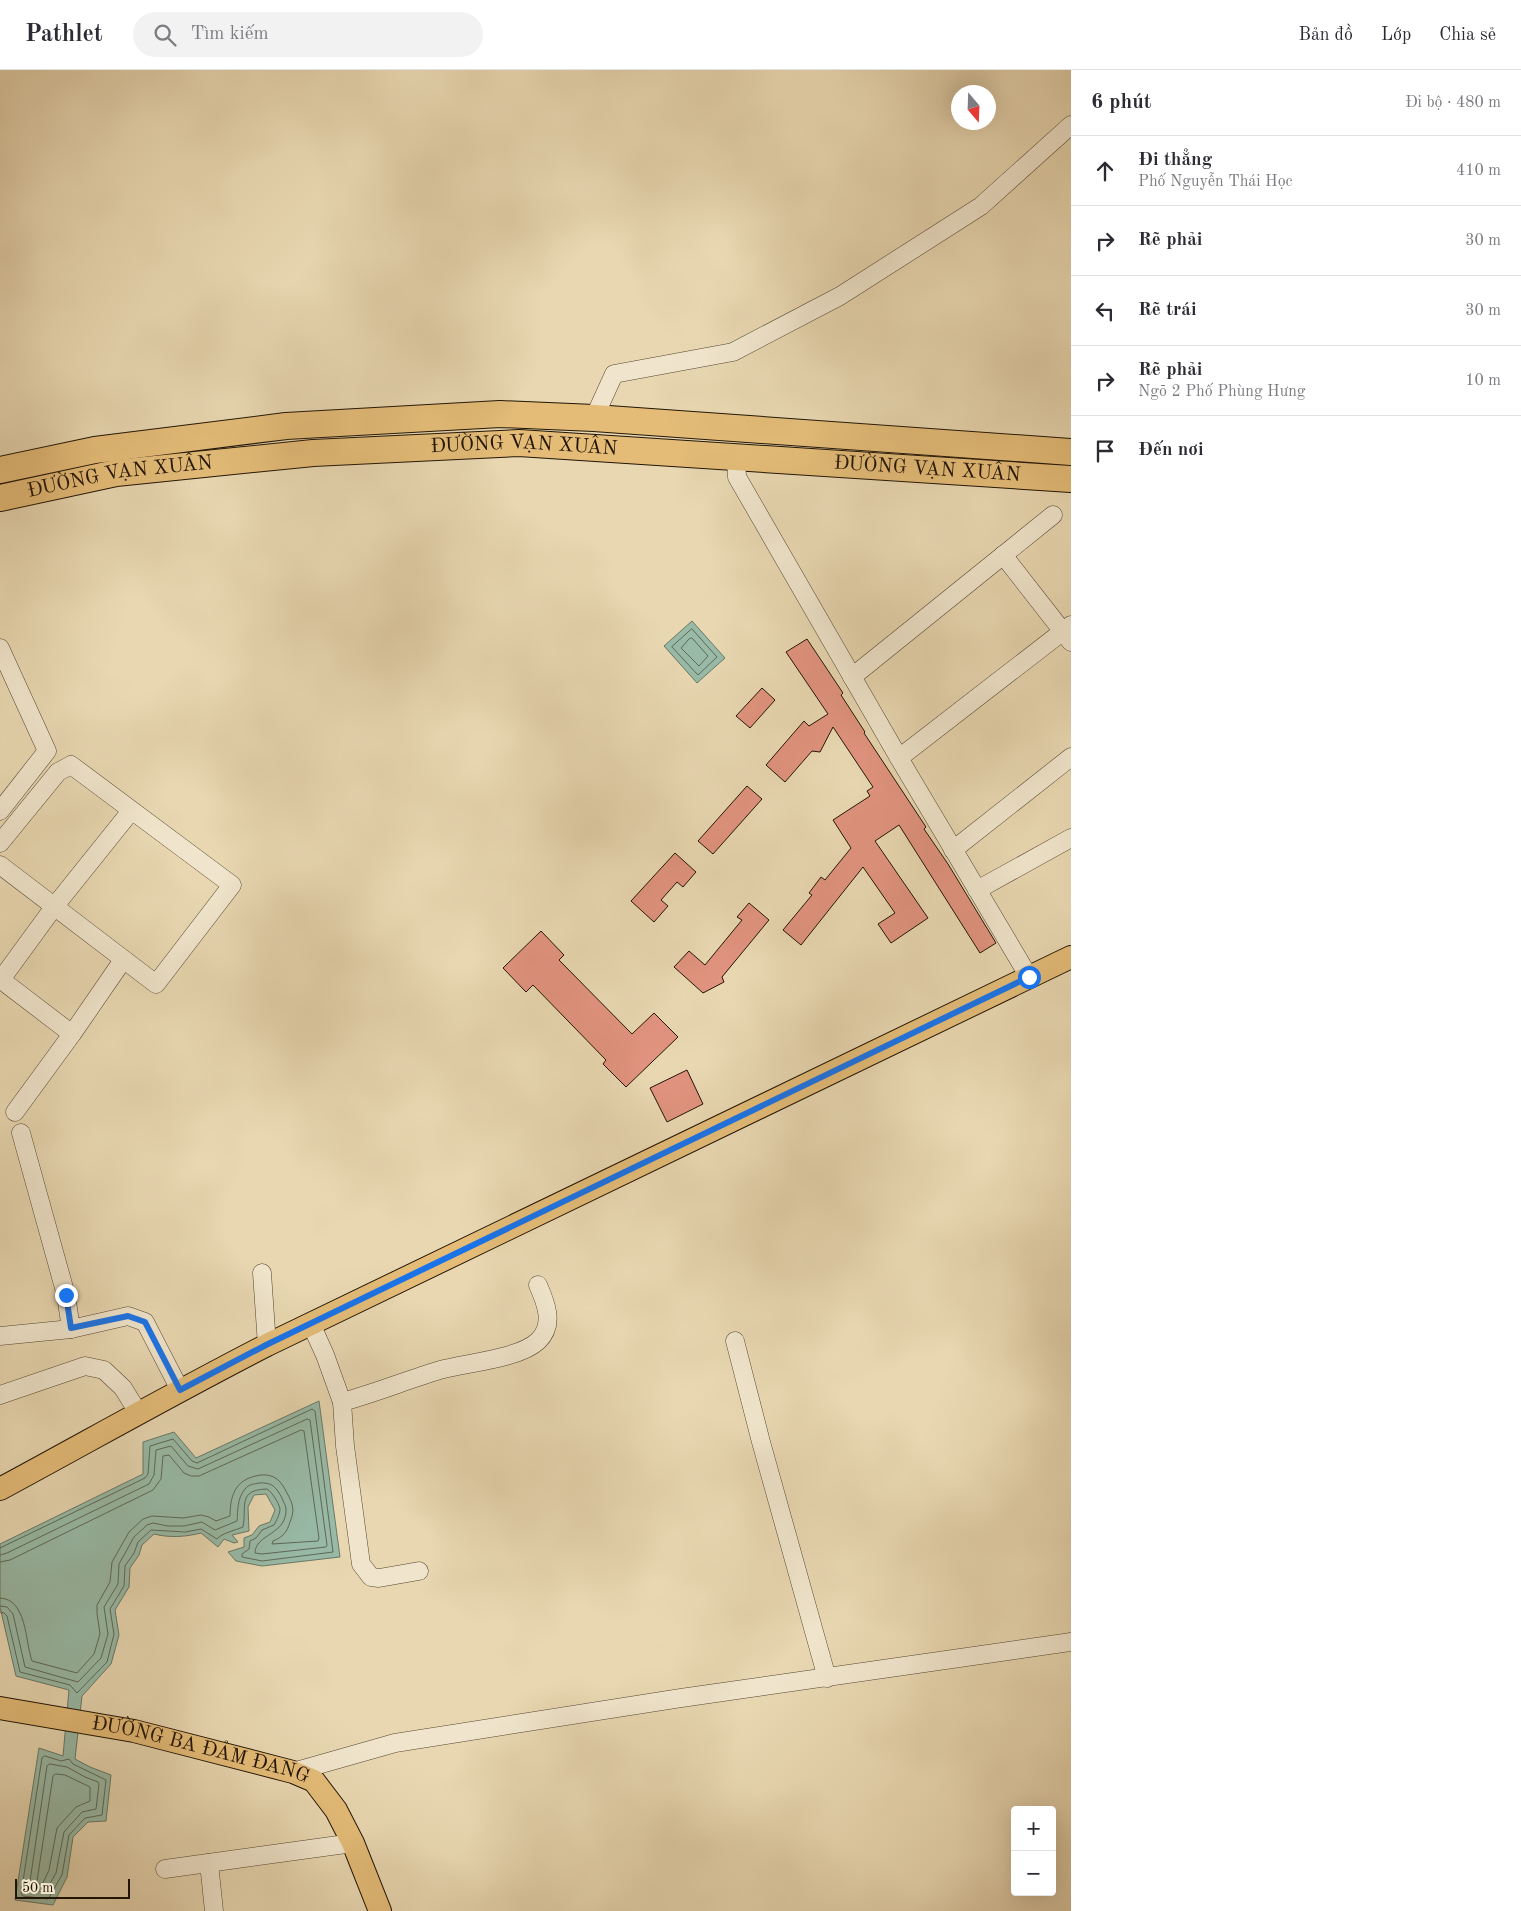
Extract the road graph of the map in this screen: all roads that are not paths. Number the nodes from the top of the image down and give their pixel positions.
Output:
1 (1071, 125) edge
2 (594, 418) junction
3 (181, 439) junction
4 (1071, 440) edge
5 (956, 443) junction
6 (1071, 452) edge
7 (736, 457) junction
8 (184, 466) junction
9 (0, 470) edge
10 (1064, 479) edge
11 (0, 498) edge
12 (1053, 515) dead end
13 (1003, 555) junction
14 (1068, 633) edge
15 (0, 648) edge
16 (852, 677) junction
17 (899, 758) junction
18 (1071, 758) edge
19 (0, 811) edge
20 (131, 811) junction
21 (1071, 838) edge
22 (0, 843) edge
23 (953, 850) junction
24 (0, 865) edge
25 (978, 890) junction
26 (54, 907) junction
27 (1071, 957) edge
28 (123, 960) junction
29 (1029, 977) junction
30 (0, 980) edge
31 (72, 1034) junction
32 (15, 1112) dead end
33 (21, 1133) dead end
34 (262, 1273) dead end
35 (538, 1285) dead end
36 (311, 1324) junction
37 (71, 1328) junction
38 (0, 1336) edge
39 (735, 1341) dead end
40 (266, 1345) junction
41 (180, 1390) junction
42 (0, 1395) edge
43 (342, 1402) junction
44 (139, 1414) junction
45 (0, 1489) edge
46 (420, 1571) dead end
47 (1071, 1642) edge
48 (827, 1678) junction
49 (10, 1710) edge
50 (293, 1772) junction
51 (353, 1842) junction
52 (209, 1863) junction
53 (164, 1868) dead end
54 (214, 1911) edge
55 (380, 1911) edge

1 - 2 street
2 - 3 highway, ĐƯỜNG VẠN XUÂN
2 - 5 highway, ĐƯỜNG VẠN XUÂN
3 - 8 highway
3 - 9 highway, ĐƯỜNG VẠN XUÂN
4 - 5 highway
5 - 6 highway
7 - 8 highway, ĐƯỜNG VẠN XUÂN
7 - 10 highway, ĐƯỜNG VẠN XUÂN
7 - 16 street
8 - 11 highway, ĐƯỜNG VẠN XUÂN
12 - 13 street
13 - 14 street
13 - 16 street
14 - 17 street
15 - 19 street
16 - 17 street
17 - 23 street
18 - 23 street
20 - 22 street
20 - 26 street
20 - 28 street
21 - 25 street
23 - 25 street
24 - 26 street
25 - 29 street
26 - 28 street
26 - 30 street
27 - 29 main road
28 - 31 street
29 - 36 main road
30 - 31 street
31 - 32 street
33 - 37 street
34 - 40 street
35 - 43 street
36 - 40 main road
36 - 43 street
37 - 38 street
37 - 41 street
39 - 48 street
40 - 41 main road
41 - 44 main road
42 - 44 street
43 - 46 street
44 - 45 main road
47 - 48 street
48 - 50 street
49 - 50 main road, ĐƯỜNG BA ĐẢM ĐANG
50 - 51 main road, ĐƯỜNG BA ĐẢM ĐANG
51 - 52 street
51 - 55 main road, ĐƯỜNG BA ĐẢM ĐANG
52 - 53 street
52 - 54 street

